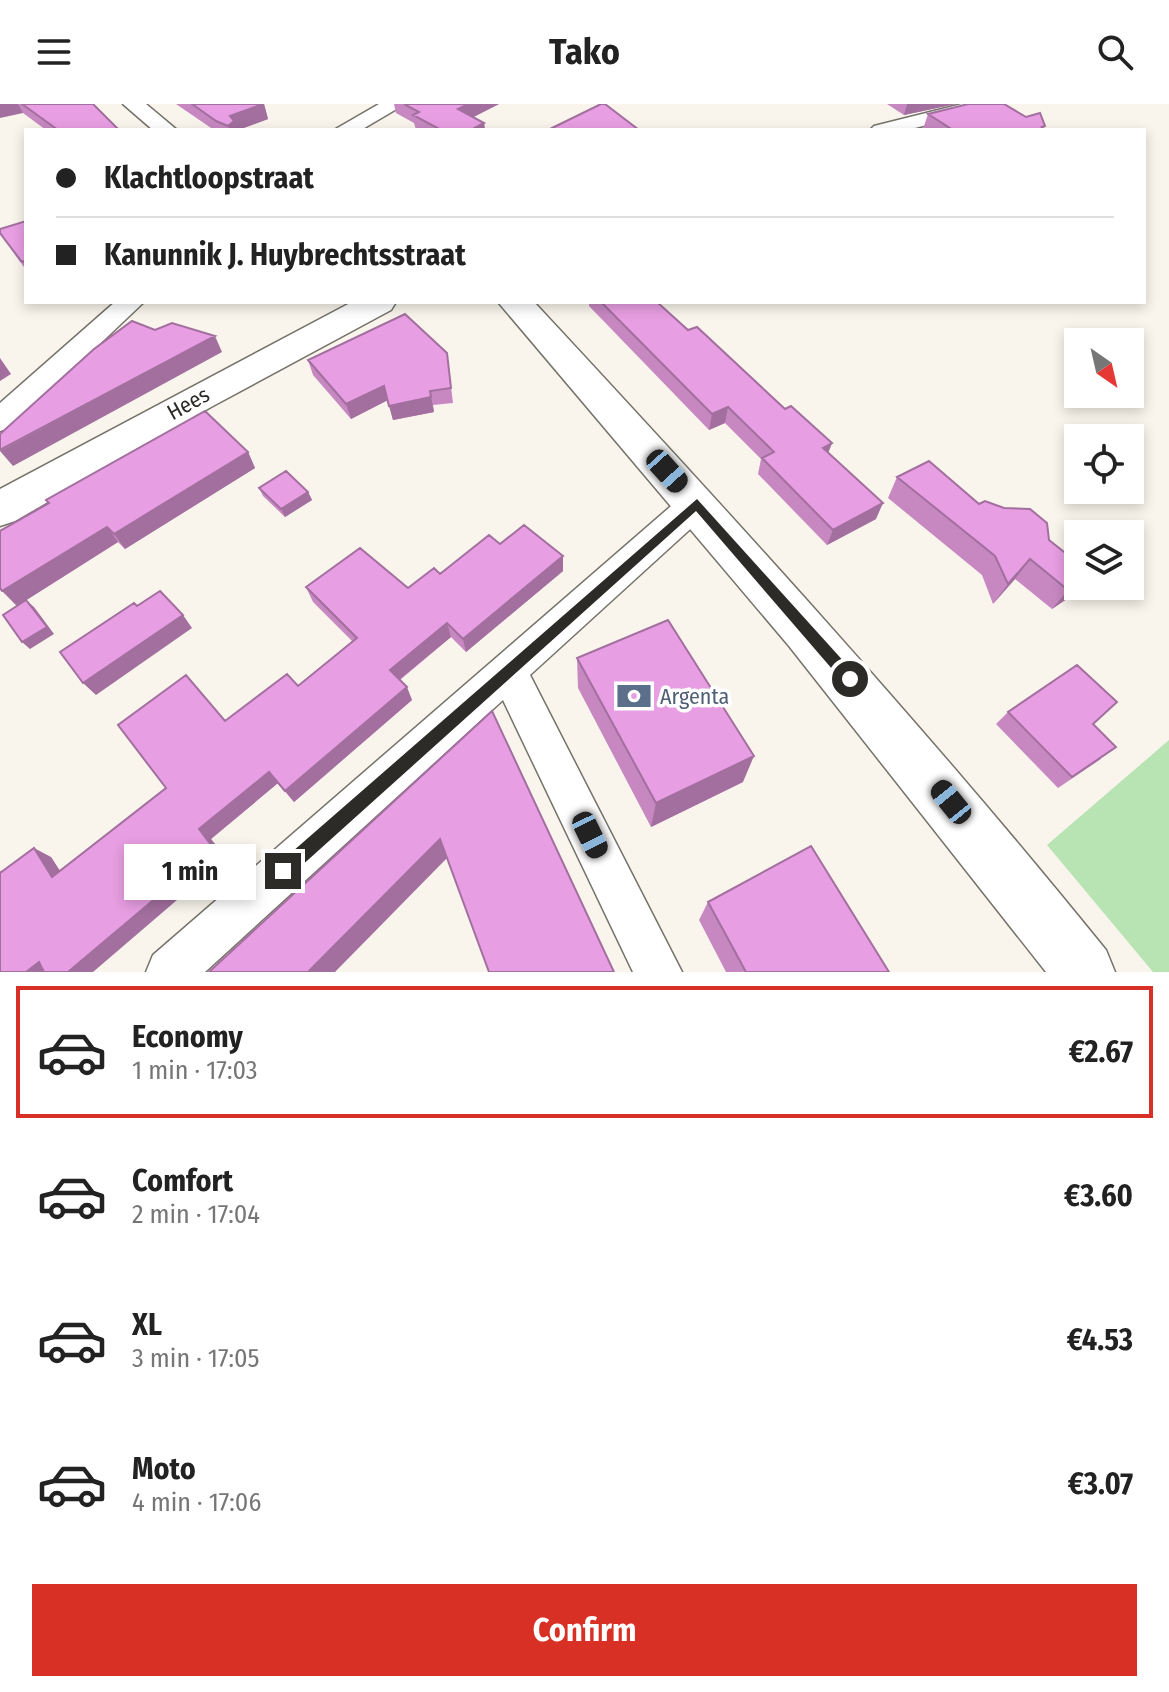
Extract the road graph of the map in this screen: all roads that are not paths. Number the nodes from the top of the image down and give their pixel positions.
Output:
1 (133, 104) edge
2 (395, 104) edge
3 (987, 104) edge
4 (163, 128) edge
5 (349, 128) edge
6 (889, 128) edge
7 (129, 304) edge
8 (375, 304) edge
9 (517, 304) edge
10 (0, 420) edge
11 (697, 503) junction
12 (0, 509) edge
13 (508, 670) junction
14 (170, 972) edge
15 (658, 972) edge
16 (1084, 972) edge

1 - 4 street
2 - 5 street
3 - 6 street
7 - 10 street
8 - 12 main road, Hees
9 - 11 main road
11 - 13 street
11 - 16 main road
13 - 14 street
13 - 15 street

